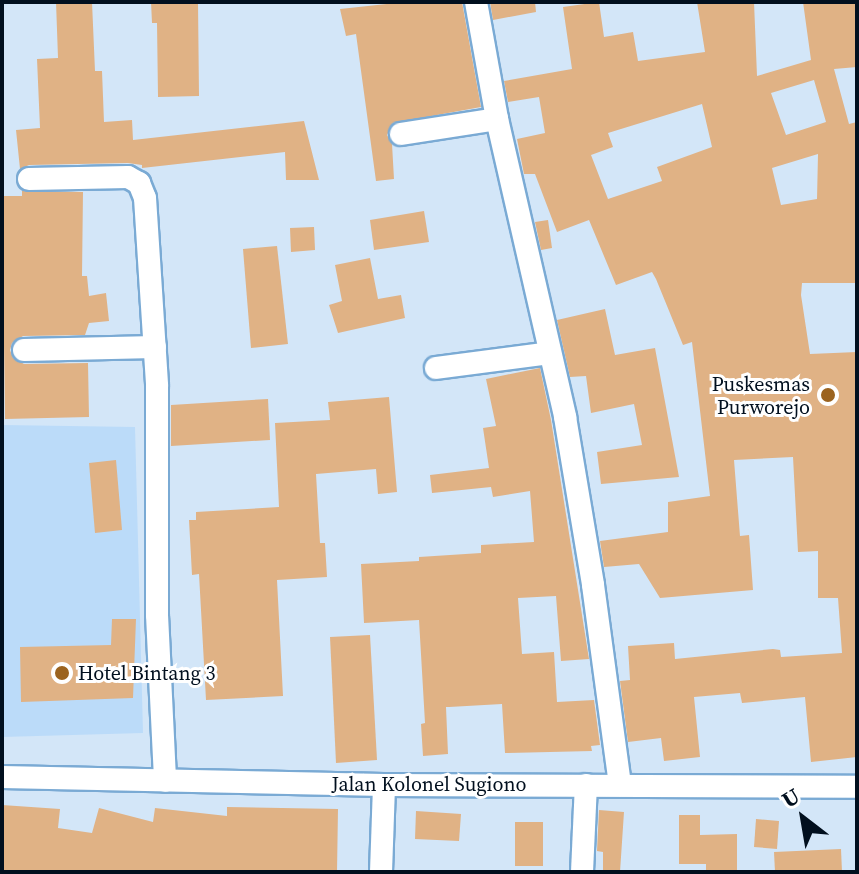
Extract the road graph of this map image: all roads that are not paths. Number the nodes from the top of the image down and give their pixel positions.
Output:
1 (476, 2) edge
2 (497, 119) junction
3 (401, 134) dead end
4 (29, 179) dead end
5 (155, 347) junction
6 (24, 350) dead end
7 (550, 353) junction
8 (436, 368) dead end
9 (2, 777) edge
10 (165, 781) junction
11 (384, 785) junction
12 (586, 785) junction
13 (620, 785) junction
14 (857, 787) edge
15 (381, 872) edge
16 (582, 872) edge

1 - 2 street
2 - 3 street
2 - 7 street
4 - 5 street
5 - 6 street
5 - 10 street
7 - 8 street
7 - 13 street
9 - 10 street, Jalan Kolonel Sugiono
10 - 11 street, Jalan Kolonel Sugiono
11 - 12 street, Jalan Kolonel Sugiono
11 - 15 street
12 - 13 street, Jalan Kolonel Sugiono
12 - 16 street
13 - 14 street, Jalan Kolonel Sugiono

